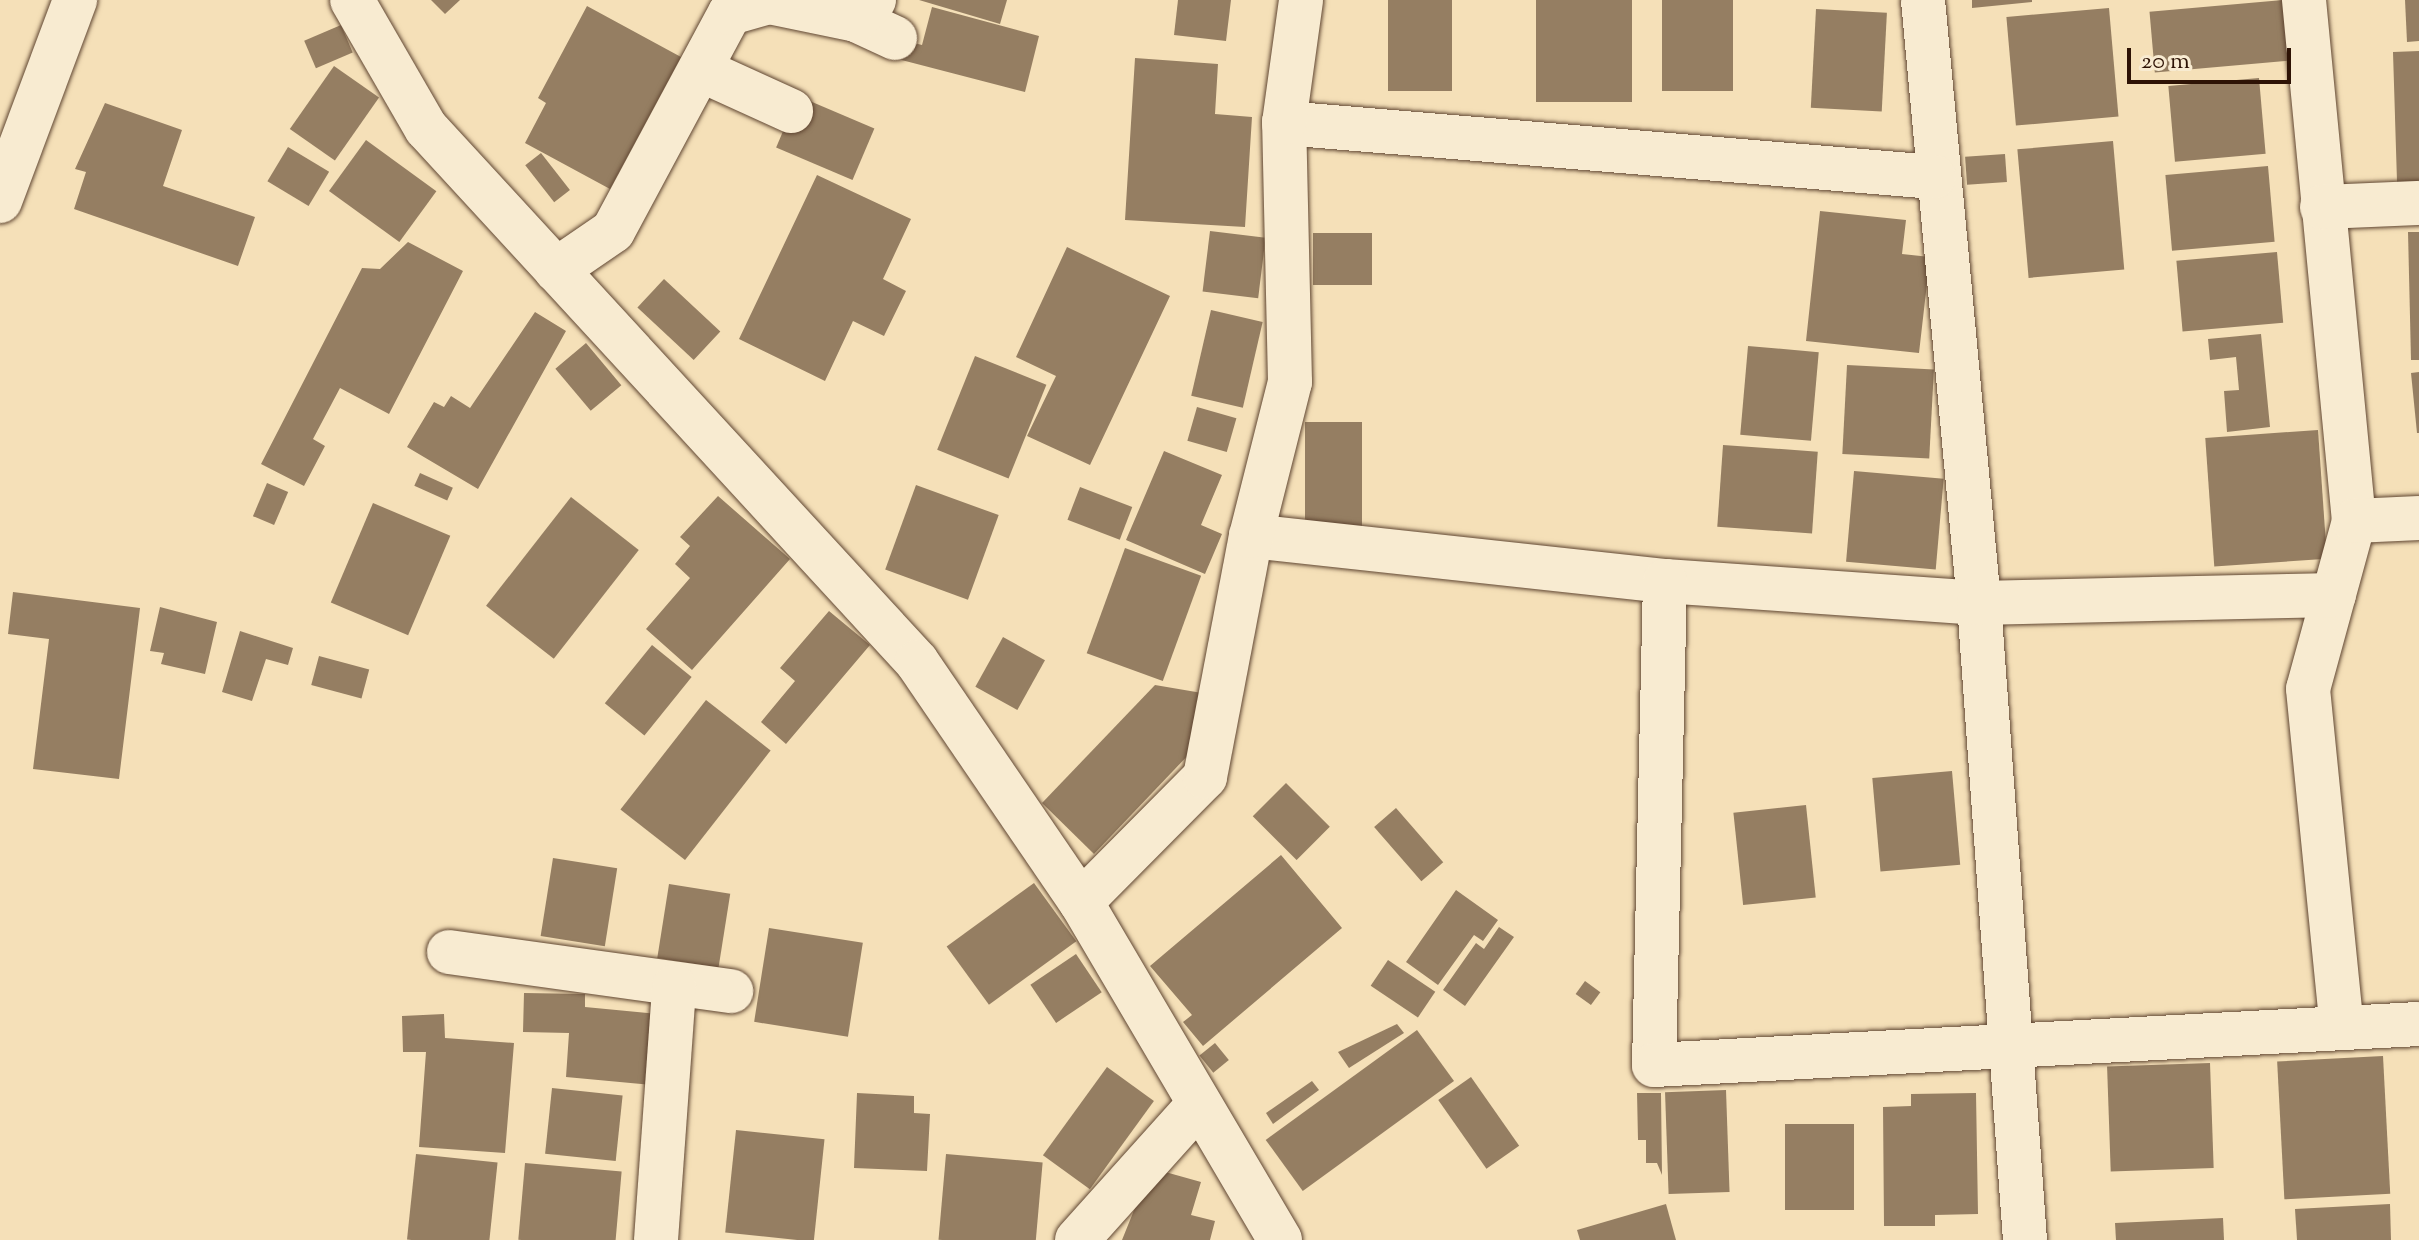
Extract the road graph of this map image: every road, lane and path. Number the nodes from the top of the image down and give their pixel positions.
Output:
1 (75, 0) edge
2 (352, 0) edge
3 (1301, 0) edge
4 (1923, 0) edge
5 (2304, 0) edge
6 (865, 10) edge
7 (895, 38) dead end
8 (701, 70) junction
9 (791, 111) dead end
10 (1284, 123) junction
11 (1934, 177) junction
12 (0, 201) edge
13 (2419, 203) edge
14 (2322, 207) junction
15 (556, 270) junction
16 (2419, 518) edge
17 (2354, 521) junction
18 (1251, 536) junction
19 (1665, 581) junction
20 (2334, 595) junction
21 (1979, 603) junction
22 (1081, 902) junction
23 (449, 952) dead end
24 (674, 987) junction
25 (731, 991) dead end
26 (2419, 1024) edge
27 (2342, 1027) junction
28 (2008, 1051) junction
29 (1199, 1104) junction
30 (656, 1240) edge
31 (1077, 1240) edge
32 (1280, 1240) edge
33 (2025, 1240) edge

1 - 12 street
2 - 15 street
3 - 10 street
4 - 11 street
5 - 14 street
6 - 7 street
6 - 8 street
8 - 9 street
8 - 15 street
10 - 11 street
10 - 18 street
11 - 21 street
13 - 14 street
14 - 17 street
15 - 22 street
16 - 17 street
17 - 20 street
18 - 19 street
18 - 22 street
19 - 21 street
19 - 28 street
20 - 21 street
20 - 27 street
21 - 28 street
22 - 29 street
23 - 24 street
24 - 25 street
24 - 30 street
26 - 27 street
27 - 28 street
28 - 33 street
29 - 31 street
29 - 32 street

